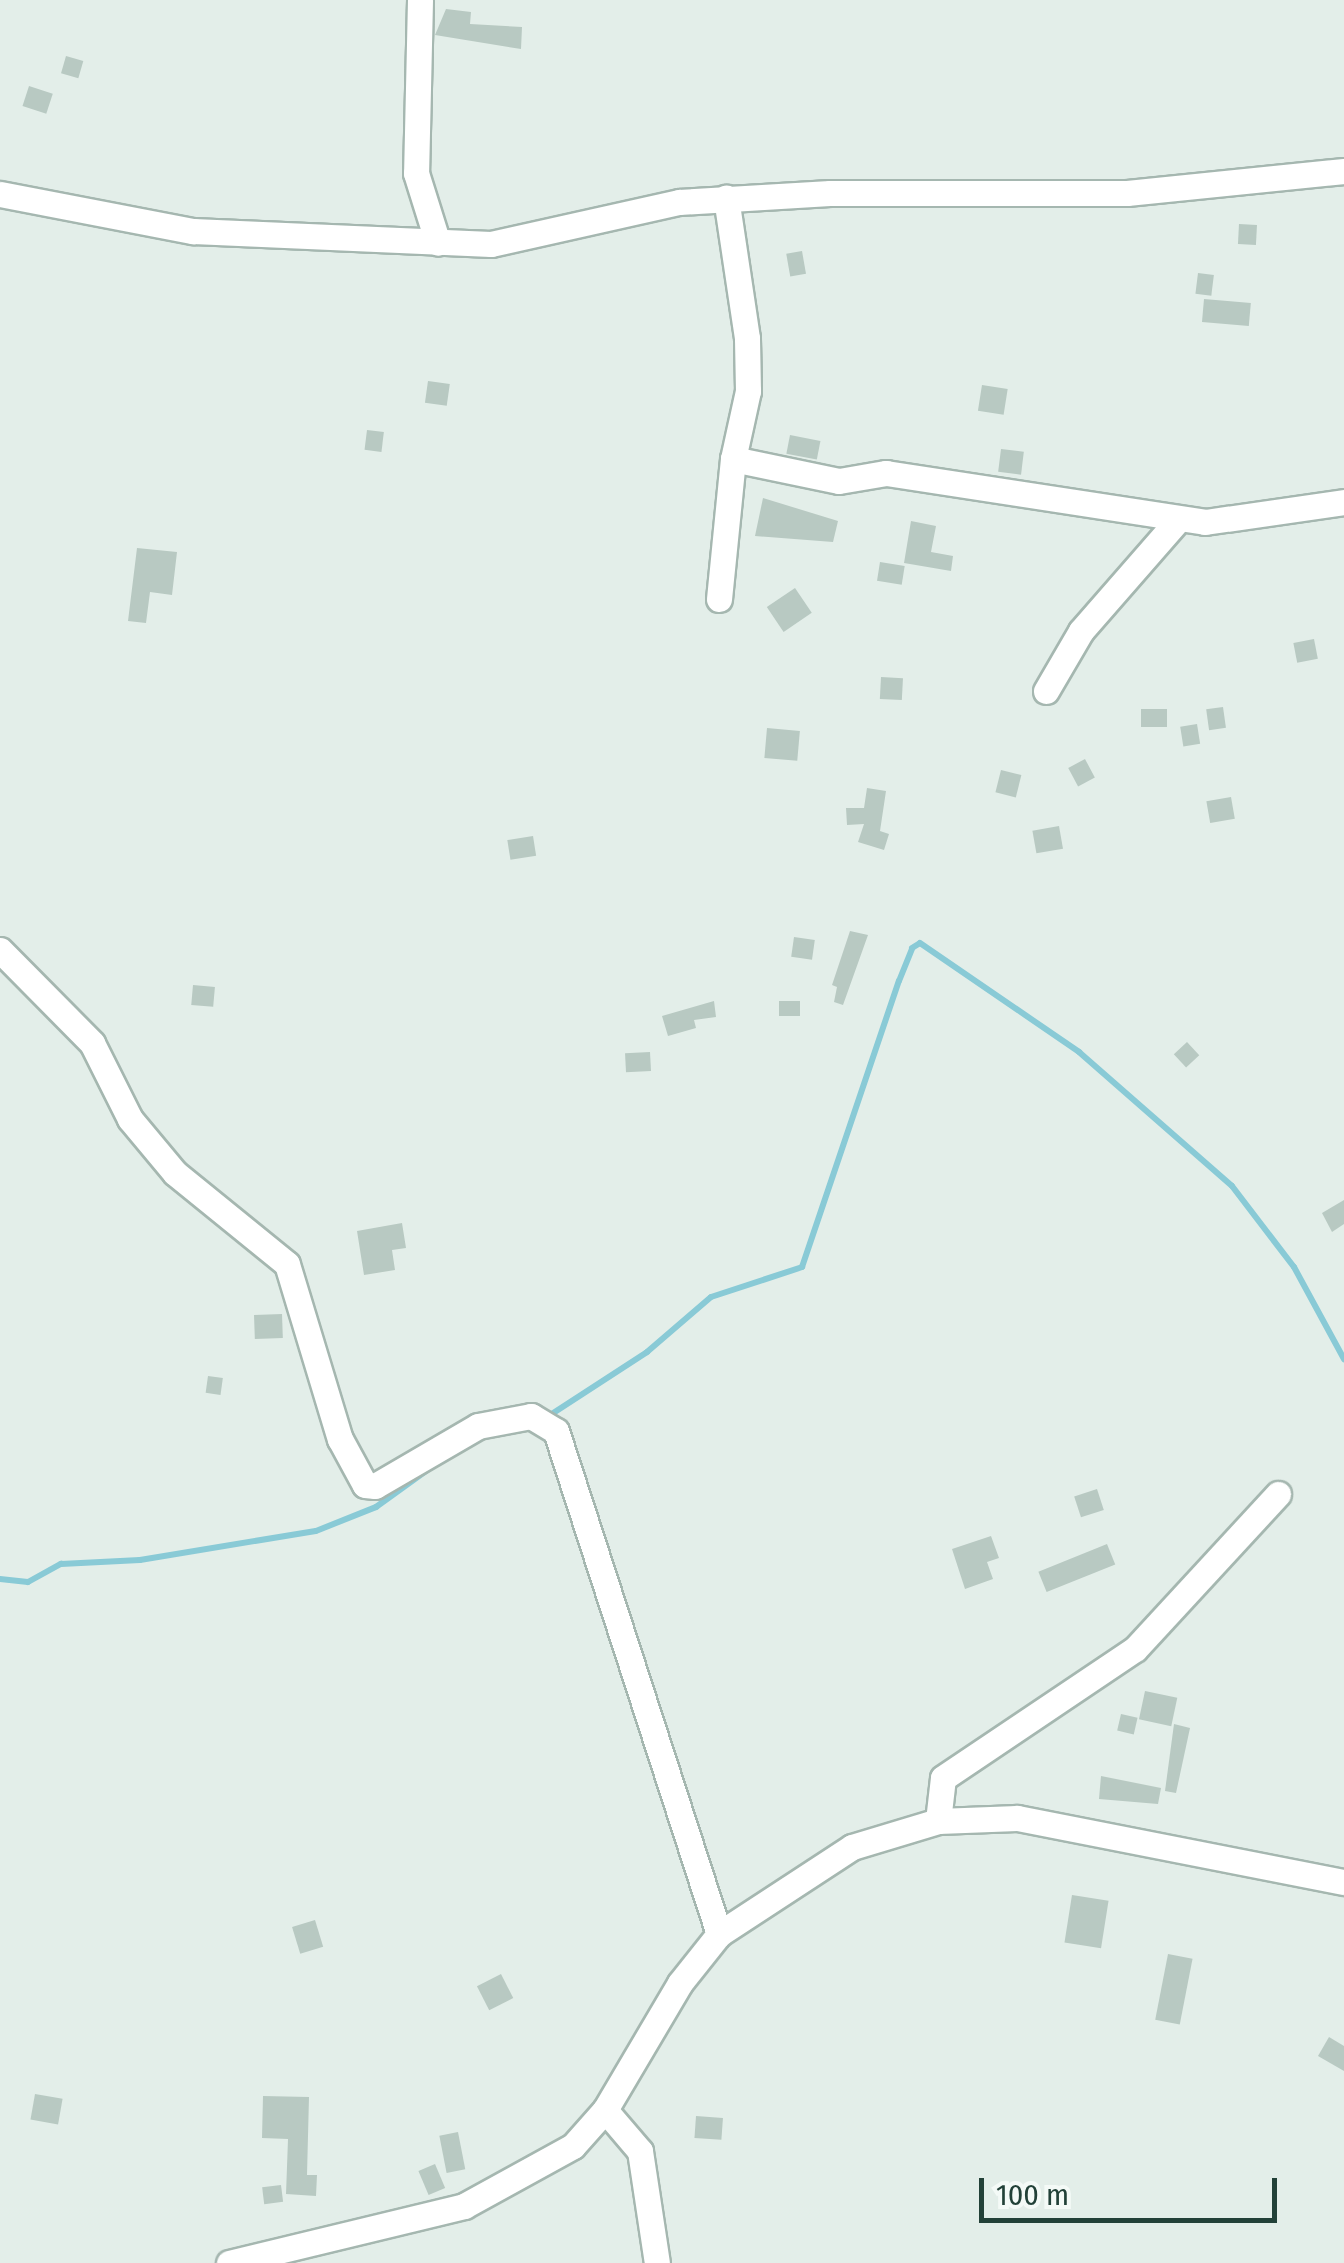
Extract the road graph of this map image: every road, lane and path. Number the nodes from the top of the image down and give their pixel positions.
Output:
1 (420, 0) edge
2 (1344, 171) edge
3 (0, 194) edge
4 (726, 198) junction
5 (438, 243) junction
6 (733, 459) junction
7 (1344, 502) edge
8 (1178, 520) junction
9 (719, 599) dead end
10 (1046, 691) dead end
11 (0, 950) edge
12 (1278, 1494) dead end
13 (938, 1821) junction
14 (1344, 1882) edge
15 (719, 1934) junction
16 (606, 2110) junction
17 (229, 2263) edge
18 (657, 2263) edge

1 - 5 street
2 - 4 street
3 - 5 street
4 - 5 street
4 - 6 street
6 - 8 street
6 - 9 street
7 - 8 street
8 - 10 street
11 - 15 street
12 - 13 street
13 - 14 street
13 - 15 street
15 - 16 street
16 - 17 street
16 - 18 street

